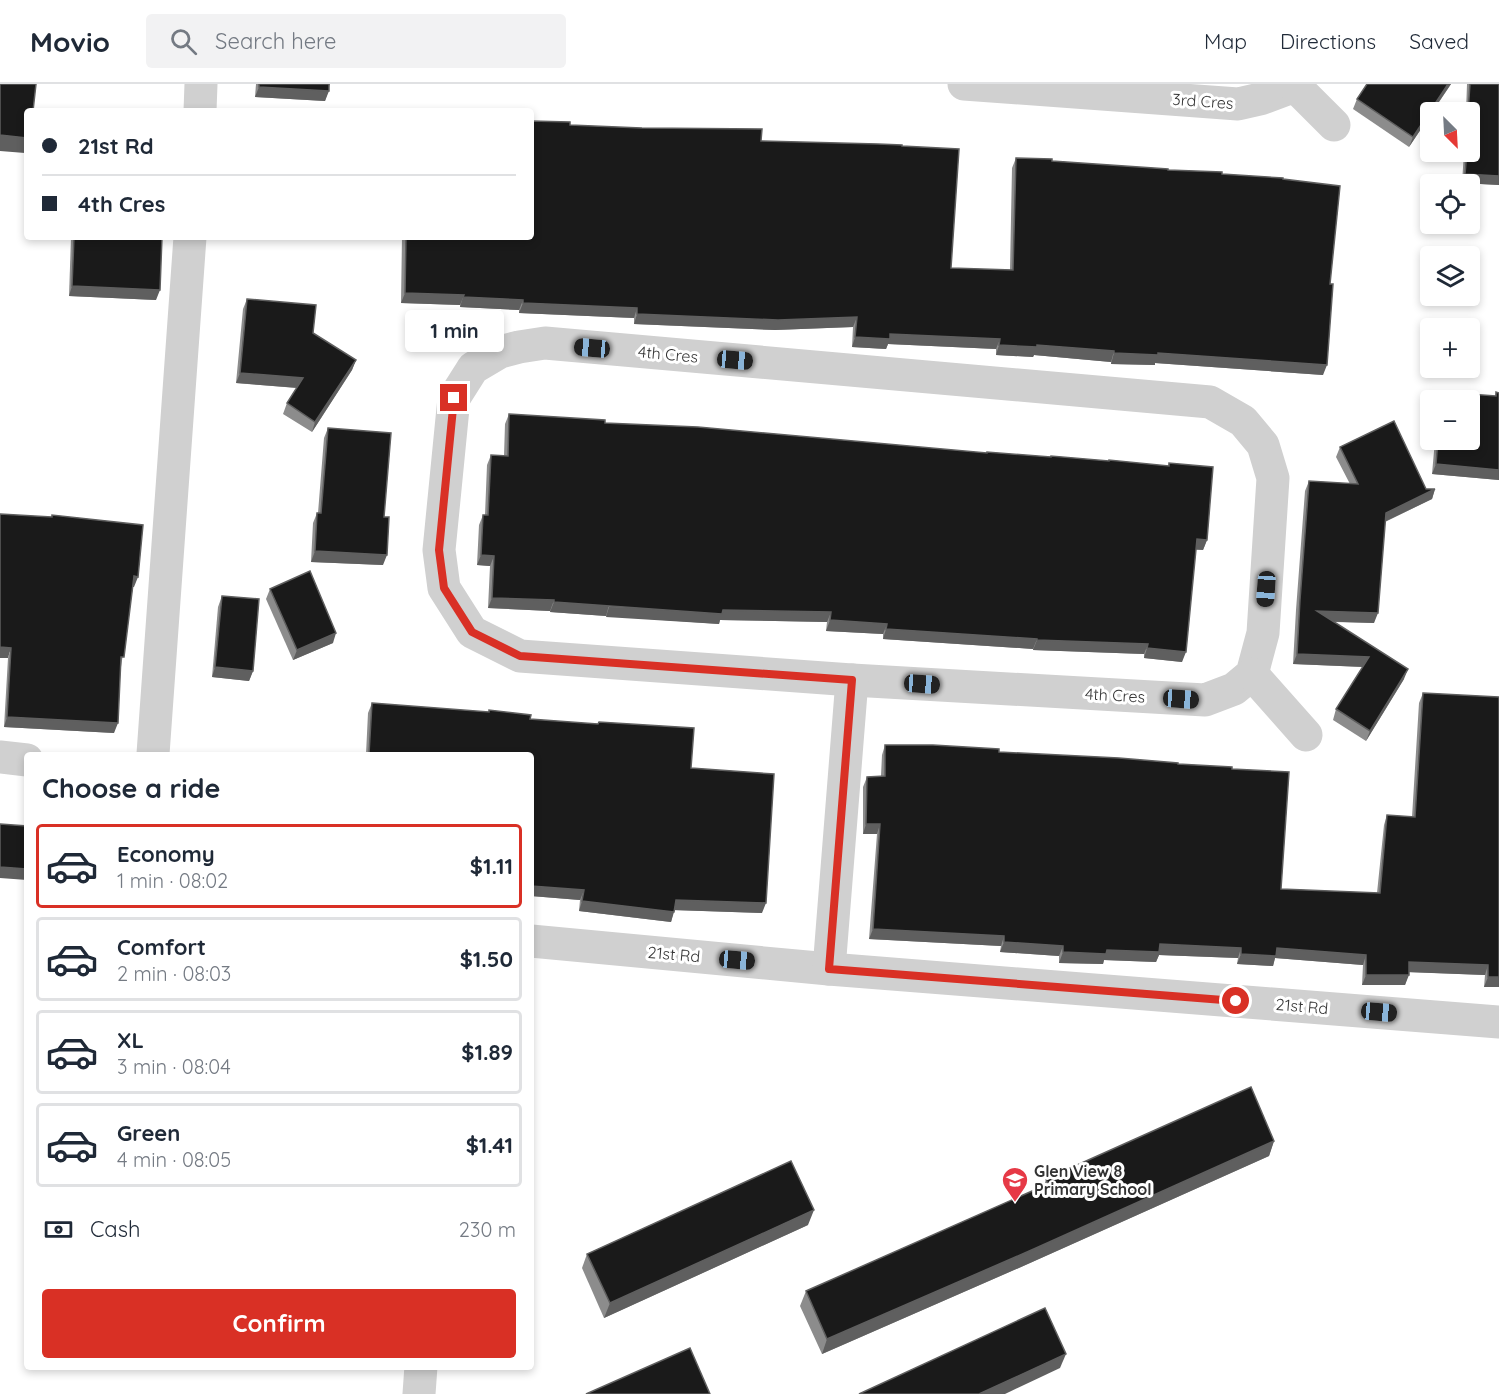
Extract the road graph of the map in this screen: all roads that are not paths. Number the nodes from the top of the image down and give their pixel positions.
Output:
1 (201, 84) edge
2 (964, 84) edge
3 (1295, 85) edge
4 (200, 108) edge
5 (1334, 125) dead end
6 (190, 240) edge
7 (1252, 674) junction
8 (852, 680) junction
9 (1306, 735) dead end
10 (153, 752) edge
11 (0, 757) edge
12 (24, 760) edge
13 (534, 941) edge
14 (829, 969) junction
15 (1499, 1022) edge
16 (421, 1370) edge
17 (420, 1394) edge

1 - 4 street
2 - 3 street, 3rd Cres
3 - 5 street, 3rd Cres
6 - 10 street
7 - 8 street, 4th Cres
7 - 8 street, 4th Cres
7 - 9 street
8 - 14 street
11 - 12 street
13 - 14 street, 21st Rd
14 - 15 street, 21st Rd
16 - 17 street

